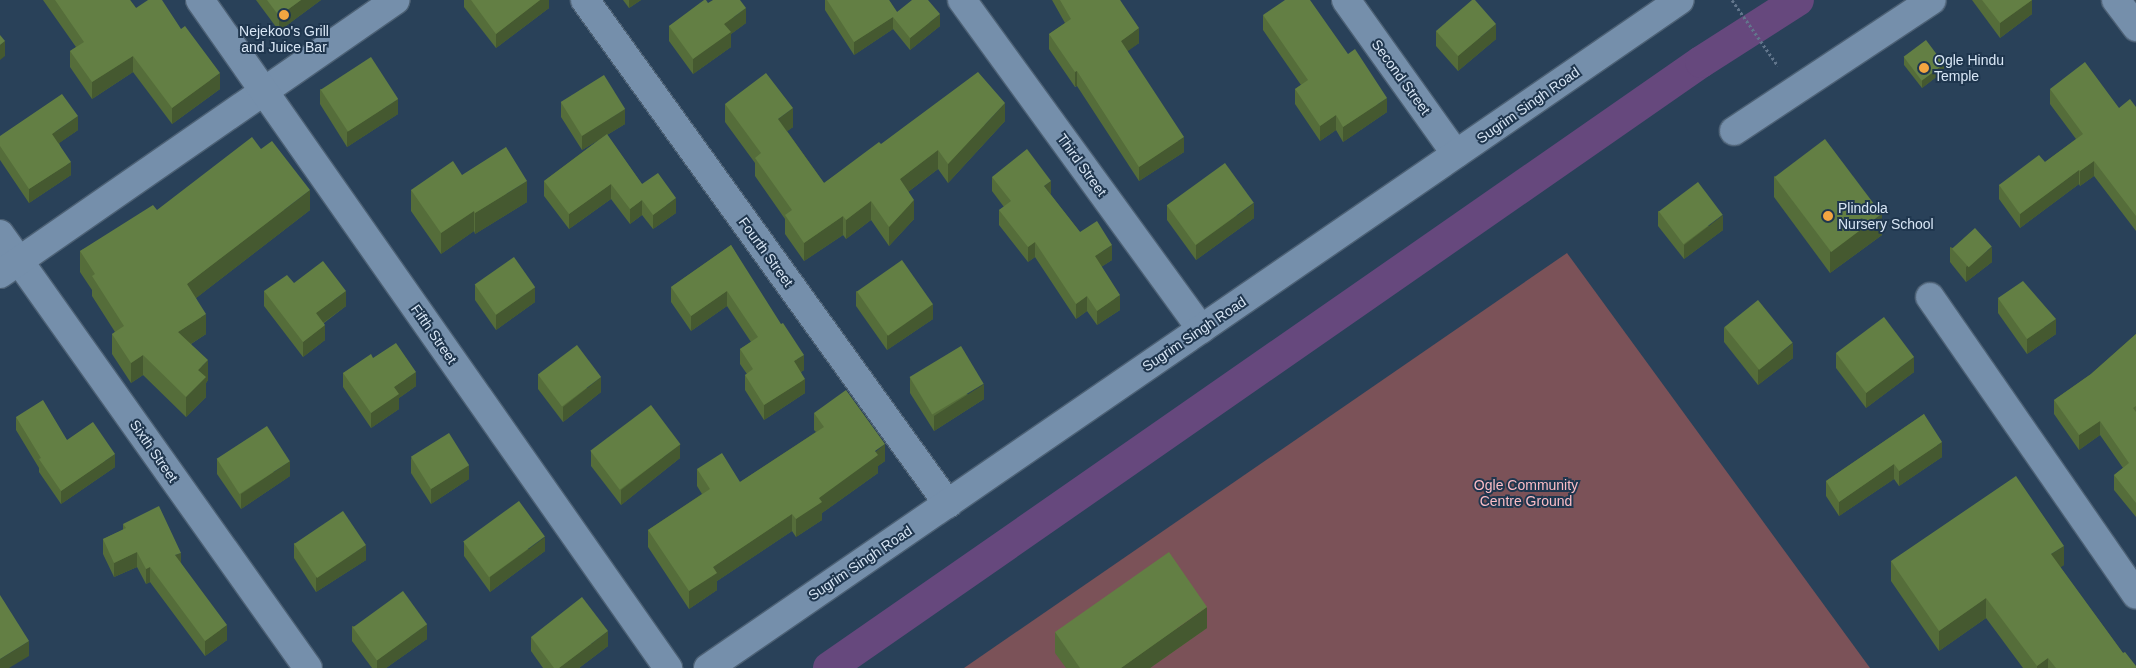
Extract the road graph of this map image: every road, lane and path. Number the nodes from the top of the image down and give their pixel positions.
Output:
1 (200, 0) edge
2 (395, 0) edge
3 (585, 0) edge
4 (962, 0) edge
5 (1346, 0) edge
6 (1680, 0) edge
7 (1732, 0) edge
8 (1932, 0) edge
9 (2116, 0) edge
10 (2136, 27) edge
11 (1796, 91) junction
12 (265, 93) junction
13 (1734, 131) dead end
14 (1456, 154) junction
15 (0, 234) edge
16 (10, 268) edge
17 (1930, 297) dead end
18 (1201, 329) junction
19 (948, 504) junction
20 (2136, 595) edge
21 (308, 668) edge
22 (668, 668) edge
23 (708, 668) edge

1 - 12 street, Fifth Street
2 - 12 street
3 - 19 street, Fourth Street
4 - 18 street, Third Street
5 - 14 street, Second Street
6 - 14 street, Sugrim Singh Road
7 - 11 path
8 - 11 street
9 - 10 street
11 - 13 street
12 - 16 street
12 - 22 street, Fifth Street
14 - 18 street, Sugrim Singh Road
15 - 16 street, Sixth Street
16 - 21 street, Sixth Street
17 - 20 street
18 - 19 street, Sugrim Singh Road
19 - 23 street, Sugrim Singh Road

